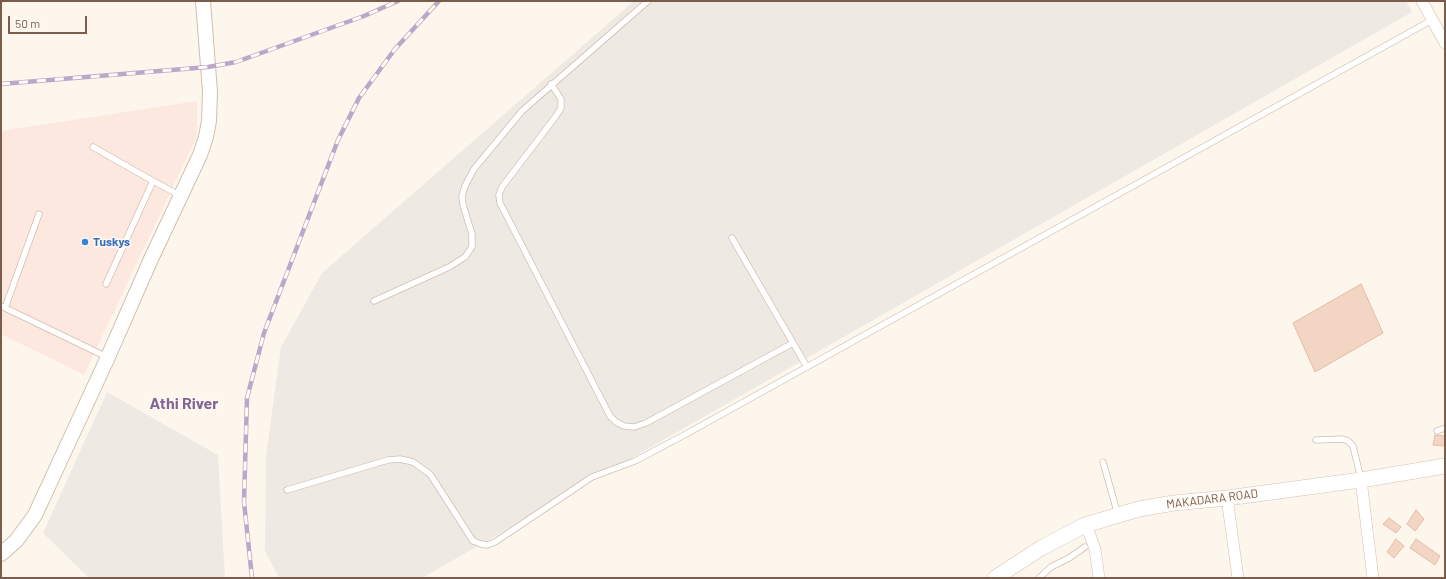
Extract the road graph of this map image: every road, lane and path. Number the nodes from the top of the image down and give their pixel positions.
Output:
1 (203, 1) edge
2 (648, 1) edge
3 (1422, 1) edge
4 (1432, 20) junction
5 (1445, 43) edge
6 (551, 84) junction
7 (93, 147) dead end
8 (153, 181) junction
9 (181, 196) junction
10 (39, 214) dead end
11 (732, 238) dead end
12 (106, 284) dead end
13 (374, 301) dead end
14 (3, 307) edge
15 (793, 343) junction
16 (108, 357) junction
17 (807, 367) junction
18 (1445, 428) edge
19 (1437, 431) dead end
20 (1316, 440) dead end
21 (1103, 462) dead end
22 (1445, 466) edge
23 (1361, 480) junction
24 (287, 490) dead end
25 (1228, 498) junction
26 (1118, 515) junction
27 (1085, 525) junction
28 (1085, 547) dead end
29 (1, 554) edge
30 (995, 578) edge
31 (1039, 578) edge
32 (1099, 578) edge
33 (1238, 578) edge
34 (1373, 578) edge

1 - 9 street
2 - 6 lane
3 - 4 street
4 - 5 street
4 - 17 lane
6 - 13 lane
6 - 15 lane
7 - 8 lane
8 - 9 lane
8 - 12 lane
9 - 16 street
10 - 14 lane
11 - 15 lane
14 - 16 lane
15 - 17 lane
16 - 29 street
17 - 24 lane
18 - 19 lane
20 - 23 lane
21 - 26 lane
22 - 23 main road, MAKADARA ROAD
23 - 25 main road, MAKADARA ROAD
23 - 34 street
25 - 26 main road, MAKADARA ROAD
25 - 33 street
26 - 27 main road, MAKADARA ROAD
27 - 30 main road, MAKADARA ROAD
27 - 32 street
28 - 31 lane

